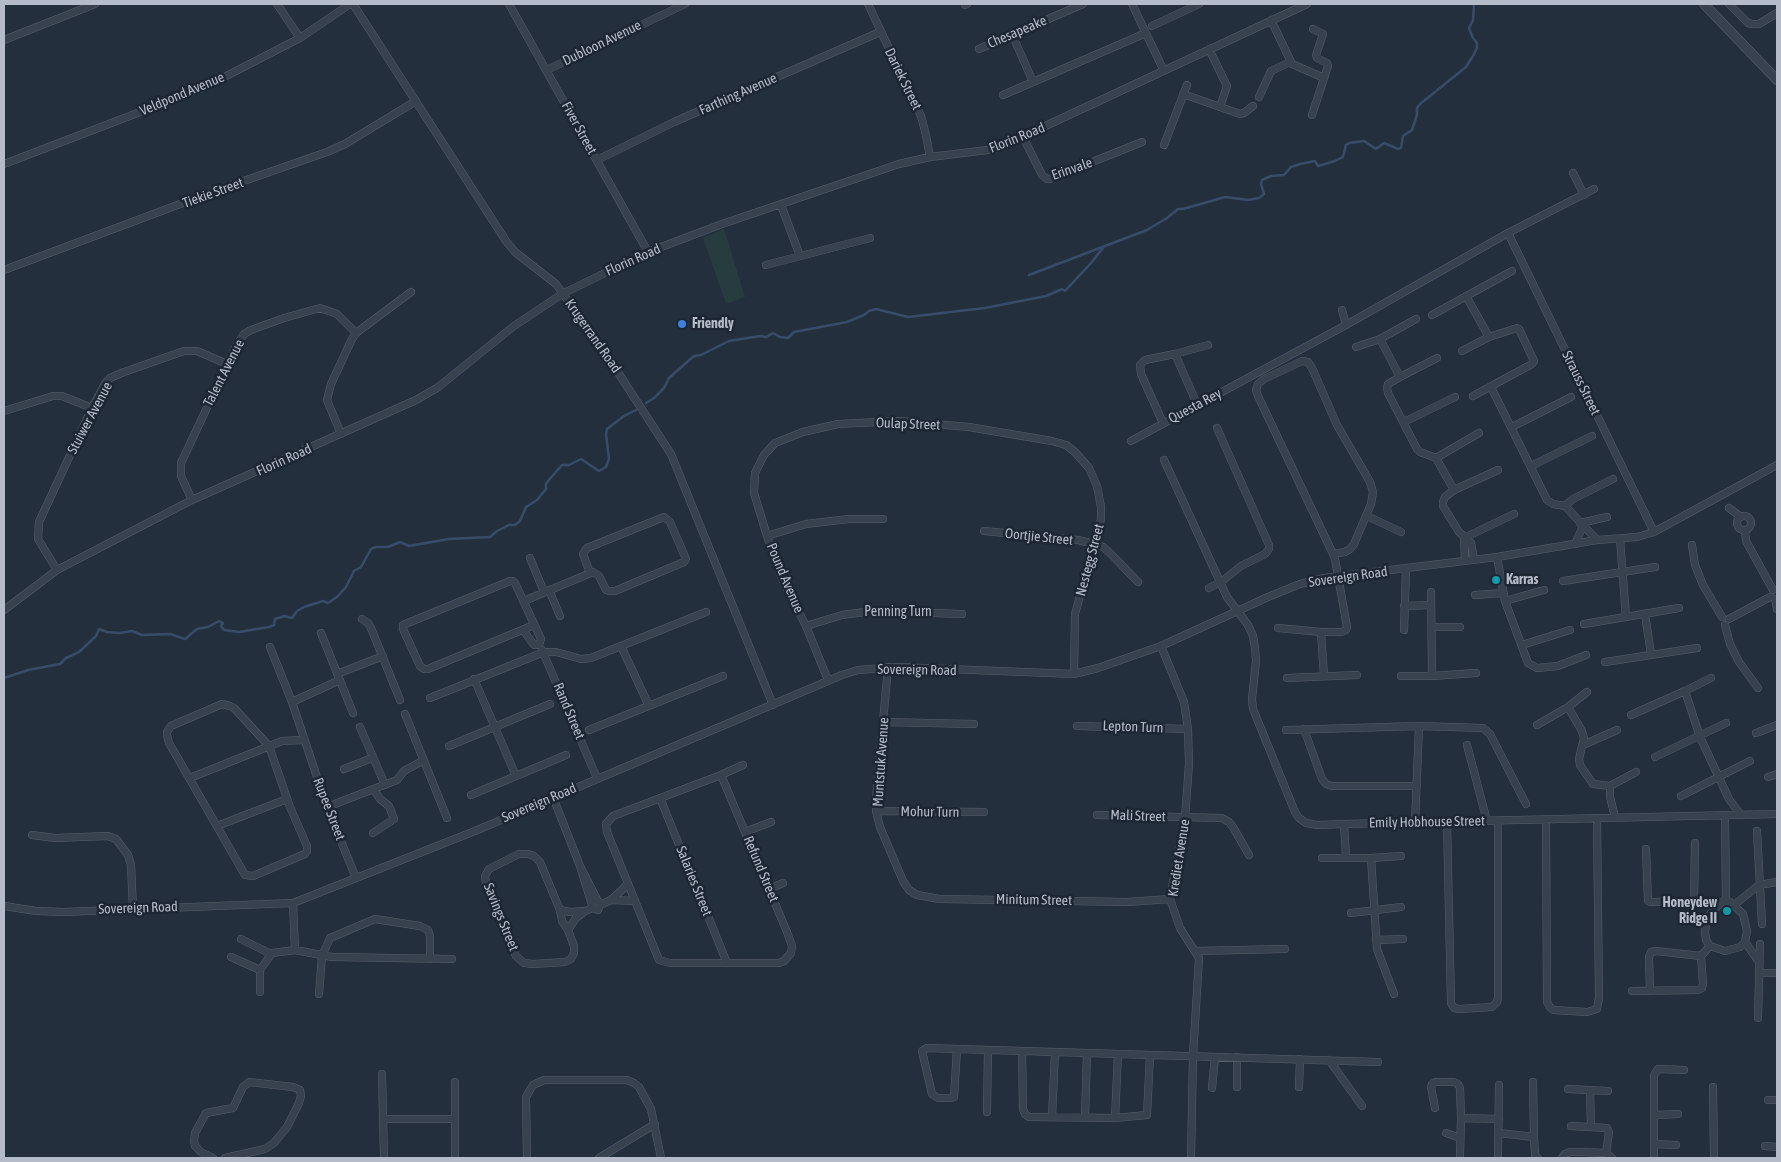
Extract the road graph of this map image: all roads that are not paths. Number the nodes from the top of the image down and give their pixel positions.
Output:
1 (95, 4) edge
2 (277, 4) edge
3 (352, 4) edge
4 (509, 4) edge
5 (685, 4) edge
6 (868, 4) edge
7 (1083, 4) edge
8 (1132, 4) edge
9 (1199, 4) edge
10 (1306, 4) edge
11 (1704, 4) edge
12 (1729, 4) edge
13 (1777, 13) edge
14 (1271, 20) junction
15 (1152, 26) dead end
16 (1313, 29) dead end
17 (880, 32) junction
18 (1146, 33) junction
19 (1012, 34) junction
20 (300, 38) junction
21 (4, 40) edge
22 (979, 49) dead end
23 (1209, 50) junction
24 (1290, 62) junction
25 (547, 70) junction
26 (1164, 71) junction
27 (1324, 78) junction
28 (1777, 80) edge
29 (1033, 82) junction
30 (1187, 85) dead end
31 (1183, 94) junction
32 (1003, 95) dead end
33 (1259, 97) dead end
34 (416, 101) junction
35 (1253, 106) dead end
36 (1220, 107) junction
37 (1312, 115) dead end
38 (1023, 137) junction
39 (1142, 142) dead end
40 (1164, 145) dead end
41 (930, 157) junction
42 (597, 160) junction
43 (4, 164) edge
44 (1573, 174) dead end
45 (1594, 189) dead end
46 (1584, 195) junction
47 (781, 205) junction
48 (1508, 233) junction
49 (870, 238) dead end
50 (648, 252) junction
51 (800, 256) junction
52 (766, 265) dead end
53 (4, 270) edge
54 (1512, 271) dead end
55 (411, 292) dead end
56 (562, 294) junction
57 (1466, 296) junction
58 (1342, 310) dead end
59 (1432, 315) dead end
60 (1416, 319) dead end
61 (1346, 325) junction
62 (356, 333) junction
63 (1489, 337) junction
64 (1380, 339) junction
65 (1208, 344) dead end
66 (1356, 346) dead end
67 (1462, 351) dead end
68 (1175, 354) junction
69 (1437, 358) dead end
70 (227, 364) junction
71 (1400, 377) junction
72 (1491, 387) junction
73 (1473, 396) dead end
74 (1570, 397) dead end
75 (1455, 398) dead end
76 (1197, 404) junction
77 (92, 408) junction
78 (4, 411) edge
79 (1404, 422) junction
80 (1163, 423) junction
81 (1512, 427) junction
82 (1217, 428) dead end
83 (1479, 433) dead end
84 (341, 434) junction
85 (1592, 436) dead end
86 (1131, 441) dead end
87 (1075, 452) joint
88 (1436, 458) junction
89 (1164, 460) dead end
90 (1777, 465) edge
91 (1531, 466) junction
92 (1498, 470) dead end
93 (755, 472) joint
94 (1613, 479) dead end
95 (1454, 490) junction
96 (192, 500) junction
97 (1565, 506) junction
98 (1729, 508) dead end
99 (1514, 514) dead end
100 (1367, 516) junction
101 (1607, 517) dead end
102 (883, 519) dead end
103 (1581, 524) junction
104 (984, 531) dead end
105 (1400, 532) dead end
106 (1654, 532) junction
107 (767, 536) junction
108 (1464, 538) junction
109 (1620, 539) junction
110 (1597, 540) junction
111 (1095, 544) junction
112 (1575, 544) junction
113 (1692, 544) dead end
114 (1333, 554) junction
115 (1497, 557) junction
116 (530, 558) dead end
117 (1474, 560) junction
118 (1465, 562) junction
119 (1655, 567) dead end
120 (1406, 569) junction
121 (57, 570) junction
122 (1623, 572) junction
123 (590, 573) junction
124 (1340, 576) junction
125 (1563, 581) dead end
126 (1138, 582) dead end
127 (1221, 582) junction
128 (1209, 588) dead end
129 (1544, 590) dead end
130 (547, 591) junction
131 (1431, 592) dead end
132 (1475, 595) dead end
133 (1774, 595) edge
134 (1504, 597) junction
135 (524, 601) junction
136 (1432, 605) junction
137 (1404, 606) junction
138 (1679, 608) dead end
139 (1777, 609) edge
140 (4, 610) edge
141 (706, 612) dead end
142 (1239, 612) junction
143 (962, 614) dead end
144 (1644, 614) junction
145 (560, 616) dead end
146 (1626, 617) junction
147 (362, 620) dead end
148 (1725, 620) junction
149 (1584, 624) dead end
150 (534, 625) junction
151 (806, 626) junction
152 (1432, 627) junction
153 (1278, 628) dead end
154 (1460, 628) dead end
155 (523, 630) junction
156 (1404, 630) dead end
157 (1570, 630) dead end
158 (1321, 632) junction
159 (321, 633) dead end
160 (539, 645) junction
161 (1522, 645) junction
162 (621, 646) junction
163 (1161, 646) junction
164 (270, 647) dead end
165 (1697, 648) dead end
166 (544, 652) junction
167 (1651, 654) junction
168 (382, 656) junction
169 (1586, 656) dead end
170 (1605, 662) dead end
171 (888, 667) junction
172 (1476, 673) dead end
173 (1074, 674) junction
174 (1357, 675) dead end
175 (723, 676) dead end
176 (1324, 676) junction
177 (1401, 676) dead end
178 (1432, 676) junction
179 (338, 677) junction
180 (1287, 678) dead end
181 (1711, 678) dead end
182 (474, 679) junction
183 (828, 680) junction
184 (1758, 688) dead end
185 (1686, 691) junction
186 (1588, 692) dead end
187 (430, 698) dead end
188 (400, 700) dead end
189 (292, 702) junction
190 (550, 704) dead end
191 (773, 705) junction
192 (649, 706) junction
193 (1568, 707) junction
194 (353, 713) dead end
195 (405, 714) dead end
196 (1631, 715) dead end
197 (883, 722) junction
198 (1726, 723) dead end
199 (974, 724) dead end
200 (1537, 725) dead end
201 (1777, 725) edge
202 (1077, 726) dead end
203 (1418, 726) junction
204 (360, 727) dead end
205 (495, 727) junction
206 (1188, 729) junction
207 (1304, 729) junction
208 (589, 730) dead end
209 (1286, 730) dead end
210 (1617, 730) dead end
211 (1756, 733) dead end
212 (1700, 737) junction
213 (303, 740) junction
214 (1467, 745) dead end
215 (1583, 745) junction
216 (269, 746) junction
217 (449, 746) dead end
218 (566, 755) dead end
219 (1655, 757) dead end
220 (372, 758) junction
221 (424, 760) junction
222 (1750, 761) dead end
223 (743, 765) dead end
224 (344, 769) dead end
225 (1636, 772) dead end
226 (1777, 774) edge
227 (721, 775) junction
228 (516, 776) junction
229 (1718, 777) junction
230 (1768, 777) dead end
231 (190, 778) junction
232 (597, 778) junction
233 (385, 785) junction
234 (1417, 786) junction
235 (1610, 786) junction
236 (374, 790) junction
237 (472, 795) dead end
238 (1681, 796) dead end
239 (553, 797) junction
240 (660, 798) junction
241 (287, 799) junction
242 (1526, 804) dead end
243 (327, 807) junction
244 (876, 811) junction
245 (984, 812) dead end
246 (1740, 814) junction
247 (1777, 814) edge
248 (1097, 815) dead end
249 (1726, 815) junction
250 (1615, 817) junction
251 (448, 818) dead end
252 (1185, 818) junction
253 (1596, 818) junction
254 (1546, 820) junction
255 (1487, 821) junction
256 (1498, 821) junction
257 (771, 822) dead end
258 (1447, 822) junction
259 (1415, 823) junction
260 (1344, 824) junction
261 (217, 826) junction
262 (1757, 831) dead end
263 (745, 832) junction
264 (373, 833) dead end
265 (32, 835) dead end
266 (1695, 843) dead end
267 (1646, 849) dead end
268 (1249, 855) dead end
269 (1401, 856) dead end
270 (1346, 857) junction
271 (1322, 858) dead end
272 (1371, 858) junction
273 (356, 878) junction
274 (903, 881) joint
275 (1777, 882) edge
276 (628, 883) junction
277 (783, 883) dead end
278 (1759, 885) junction
279 (769, 889) junction
280 (1170, 899) junction
281 (611, 900) junction
282 (1726, 900) junction
283 (635, 901) junction
284 (1694, 901) junction
285 (293, 903) junction
286 (1734, 905) junction
287 (4, 906) edge
288 (1401, 907) dead end
289 (1716, 907) junction
290 (593, 908) junction
291 (133, 909) junction
292 (560, 910) junction
293 (1373, 910) junction
294 (1350, 913) dead end
295 (1762, 924) dead end
296 (568, 930) junction
297 (241, 939) dead end
298 (1403, 939) dead end
299 (1376, 940) junction
300 (1745, 942) junction
301 (1760, 944) dead end
302 (1710, 946) junction
303 (1285, 949) dead end
304 (295, 950) junction
305 (1195, 951) junction
306 (271, 954) junction
307 (322, 956) junction
308 (1701, 956) junction
309 (231, 957) dead end
310 (430, 959) junction
311 (452, 959) dead end
312 (728, 963) junction
313 (1759, 963) junction
314 (260, 970) junction
315 (1759, 973) junction
316 (1777, 973) edge
317 (1632, 991) dead end
318 (260, 992) dead end
319 (1650, 992) junction
320 (319, 994) dead end
321 (1394, 994) dead end
322 (1758, 1018) dead end
323 (957, 1049) junction
324 (988, 1050) junction
325 (1022, 1051) junction
326 (1055, 1052) junction
327 (1086, 1053) junction
328 (1118, 1054) junction
329 (1150, 1055) junction
330 (1192, 1056) junction
331 (1215, 1057) junction
332 (1237, 1057) junction
333 (1300, 1059) junction
334 (1329, 1060) junction
335 (1378, 1062) dead end
336 (1684, 1070) dead end
337 (382, 1074) dead end
338 (455, 1082) dead end
339 (1533, 1082) dead end
340 (1499, 1085) dead end
341 (1300, 1087) dead end
342 (1714, 1087) dead end
343 (1212, 1088) dead end
344 (1237, 1088) dead end
345 (1568, 1089) dead end
346 (1590, 1090) junction
347 (1608, 1091) dead end
348 (1768, 1100) dead end
349 (1777, 1100) edge
350 (1362, 1106) dead end
351 (1435, 1108) dead end
352 (987, 1112) dead end
353 (1678, 1114) dead end
354 (1654, 1115) junction
355 (1052, 1116) junction
356 (1085, 1117) junction
357 (1115, 1118) junction
358 (1461, 1118) junction
359 (383, 1119) junction
360 (454, 1119) junction
361 (1499, 1119) junction
362 (655, 1124) junction
363 (1571, 1126) dead end
364 (1591, 1126) junction
365 (1446, 1133) dead end
366 (1499, 1133) junction
367 (1534, 1137) junction
368 (1460, 1138) junction
369 (1654, 1144) junction
370 (1676, 1145) dead end
371 (1765, 1146) dead end
372 (1777, 1147) edge
373 (1460, 1156) dead end
374 (1498, 1156) dead end
375 (1609, 1156) edge
376 (213, 1158) edge
377 (225, 1158) edge
378 (384, 1158) edge
379 (455, 1158) edge
380 (527, 1158) edge
381 (599, 1158) edge
382 (662, 1158) edge
383 (1191, 1158) edge
384 (1538, 1158) edge
385 (1562, 1158) edge
386 (1654, 1158) edge
387 (1714, 1158) edge

1 - 21 street
2 - 20 street
3 - 20 street, Veldpond Avenue
3 - 34 street, Krugerrand Road
4 - 25 street, Fiver Street
5 - 25 street, Dubloon Avenue
6 - 17 street, Dariek Street
7 - 19 street, Chesapeake
8 - 18 street
9 - 15 street
10 - 14 street, Florin Road
11 - 28 street
12 - 13 street
14 - 23 street, Florin Road
14 - 24 street
16 - 27 street
17 - 41 street, Dariek Street
17 - 42 street, Farthing Avenue
18 - 26 street
18 - 29 street
19 - 22 street, Chesapeake
19 - 29 street
20 - 43 street, Veldpond Avenue
23 - 26 street, Florin Road
23 - 36 street
24 - 27 street
24 - 33 street
25 - 42 street, Fiver Street
26 - 38 street, Florin Road
27 - 37 street
29 - 32 street
30 - 31 street
31 - 36 street
31 - 40 street
34 - 53 street, Tiekie Street
34 - 56 street, Krugerrand Road
35 - 36 street
38 - 39 street, Erinvale
38 - 41 street, Florin Road
41 - 47 street, Florin Road
42 - 50 street, Fiver Street
44 - 46 street
45 - 46 street
46 - 48 street
47 - 50 street, Florin Road
47 - 51 street
48 - 61 street
48 - 106 street, Strauss Street
49 - 51 street
50 - 56 street, Florin Road
51 - 52 street
54 - 57 street
55 - 62 street
56 - 84 street, Florin Road
56 - 191 street, Krugerrand Road
57 - 59 street
57 - 63 street
58 - 61 street
60 - 64 street
61 - 76 street, Questa Rey
62 - 70 street, Talent Avenue
62 - 84 street
63 - 67 street
63 - 72 street
64 - 66 street
64 - 71 street
65 - 68 street
68 - 76 street
68 - 80 street
69 - 71 street
70 - 77 street, Stuiwer Avenue
70 - 96 street, Talent Avenue
71 - 79 street
72 - 73 street
72 - 81 street
74 - 81 street
75 - 79 street
76 - 80 street, Questa Rey
77 - 78 street
77 - 121 street, Stuiwer Avenue
79 - 88 street
80 - 86 street, Questa Rey
81 - 91 street
82 - 127 street
83 - 88 street
84 - 96 street, Florin Road
85 - 91 street
87 - 93 street, Oulap Street
87 - 111 street, Nestegg Street
88 - 95 street
89 - 127 street, Emily Hobhouse Street
90 - 106 street, Sovereign Road
91 - 97 street
92 - 95 street
93 - 107 street, Pound Avenue
94 - 97 street
95 - 108 street
96 - 121 street, Florin Road
97 - 103 street
98 - 133 street
99 - 108 street
100 - 105 street
100 - 114 street
100 - 114 street
101 - 103 street
102 - 107 street
103 - 110 street
103 - 112 street
104 - 111 street, Oortjie Street
106 - 109 street, Sovereign Road
107 - 151 street, Pound Avenue
108 - 117 street
108 - 118 street
109 - 110 street, Sovereign Road
109 - 122 street
110 - 112 street, Sovereign Road
111 - 126 street, Oortjie Street
111 - 173 street, Nestegg Street
112 - 115 street, Sovereign Road
113 - 148 street
114 - 124 street
115 - 117 street, Sovereign Road
115 - 134 street
116 - 130 street
117 - 118 street, Sovereign Road
118 - 120 street, Sovereign Road
119 - 122 street
120 - 124 street, Sovereign Road
120 - 137 street
121 - 140 street, Florin Road
122 - 125 street
122 - 146 street
123 - 123 street
123 - 130 street
124 - 142 street, Sovereign Road
124 - 158 street
127 - 128 street
127 - 142 street, Emily Hobhouse Street
129 - 134 street
130 - 135 street
130 - 145 street
131 - 136 street
132 - 134 street
133 - 139 street
133 - 148 street
134 - 161 street
135 - 150 street
135 - 155 street
136 - 137 street
136 - 152 street
137 - 156 street
138 - 144 street
141 - 162 street
142 - 163 street, Sovereign Road
142 - 260 street, Emily Hobhouse Street
143 - 151 street, Penning Turn
144 - 146 street
144 - 167 street
146 - 149 street
147 - 168 street
148 - 184 street
150 - 155 street
150 - 160 street
151 - 183 street, Pound Avenue
152 - 154 street
152 - 178 street
153 - 158 street
155 - 160 street
157 - 161 street
158 - 176 street
159 - 179 street
160 - 166 street, Rand Street
161 - 169 street
162 - 166 street
162 - 192 street
163 - 173 street, Sovereign Road
163 - 206 street, Krediet Avenue
164 - 189 street, Rupee Street
165 - 167 street
166 - 182 street
166 - 232 street, Rand Street
167 - 170 street
168 - 179 street
168 - 188 street
171 - 173 street, Sovereign Road
171 - 183 street, Sovereign Road
171 - 197 street, Muntstuk Avenue
172 - 178 street
174 - 176 street
175 - 192 street
176 - 180 street
177 - 178 street
179 - 189 street
179 - 194 street
181 - 185 street
182 - 187 street
182 - 205 street
183 - 191 street, Sovereign Road
185 - 196 street
185 - 212 street
186 - 193 street
189 - 213 street, Rupee Street
190 - 205 street
191 - 232 street, Sovereign Road
192 - 208 street
193 - 200 street
193 - 215 street
195 - 221 street
197 - 199 street
197 - 244 street, Muntstuk Avenue
198 - 212 street
201 - 211 street
202 - 206 street, Lepton Turn
203 - 207 street
203 - 234 street
203 - 242 street
204 - 220 street
205 - 217 street
205 - 228 street
206 - 252 street, Krediet Avenue
207 - 209 street
207 - 234 street
210 - 215 street
212 - 219 street
212 - 229 street
213 - 216 street
213 - 243 street, Rupee Street
214 - 255 street
215 - 235 street
216 - 231 street
216 - 231 street
216 - 241 street
218 - 228 street
220 - 224 street
220 - 233 street
221 - 233 street
221 - 251 street
222 - 229 street
223 - 227 street
225 - 235 street
226 - 230 street
227 - 240 street, Refund Street
227 - 263 street, Refund Street
228 - 237 street
229 - 238 street
229 - 246 street
231 - 261 street
232 - 239 street, Sovereign Road
233 - 236 street
234 - 259 street
235 - 250 street
236 - 243 street
236 - 264 street
239 - 273 street, Sovereign Road
239 - 290 street
240 - 276 street, Refund Street
240 - 312 street, Salaries Street
241 - 261 street
241 - 261 street
243 - 273 street, Rupee Street
244 - 245 street, Mohur Turn
244 - 274 street, Muntstuk Avenue
246 - 247 street, Emily Hobhouse Street
246 - 249 street, Emily Hobhouse Street
248 - 252 street, Mali Street
249 - 250 street, Emily Hobhouse Street
249 - 282 street
250 - 253 street, Emily Hobhouse Street
252 - 268 street, Mali Street
252 - 280 street, Krediet Avenue
253 - 254 street, Emily Hobhouse Street
253 - 254 street
254 - 256 street, Emily Hobhouse Street
255 - 256 street, Emily Hobhouse Street
255 - 258 street, Emily Hobhouse Street
256 - 258 street
257 - 263 street
258 - 259 street, Emily Hobhouse Street
259 - 260 street, Emily Hobhouse Street
260 - 270 street
262 - 278 street
263 - 279 street, Refund Street
265 - 291 street
266 - 284 street
267 - 284 street
269 - 272 street
270 - 271 street
270 - 272 street
272 - 293 street
273 - 285 street, Sovereign Road
274 - 280 street, Minitum Street
275 - 278 street
276 - 281 street
276 - 283 street, Refund Street
277 - 279 street
278 - 286 street
278 - 295 street
279 - 312 street, Refund Street
280 - 305 street, Krediet Avenue
281 - 283 street
281 - 290 street
282 - 286 street
282 - 289 street
283 - 312 street, Refund Street
284 - 289 street
285 - 291 street, Sovereign Road
285 - 304 street
286 - 300 street
287 - 291 street, Sovereign Road
288 - 293 street
289 - 302 street
290 - 292 street
290 - 296 street
292 - 296 street, Savings Street
292 - 296 street, Savings Street
293 - 294 street
293 - 299 street
297 - 306 street
298 - 299 street
299 - 321 street
300 - 302 street
300 - 313 street
301 - 313 street
302 - 308 street
303 - 305 street
304 - 306 street
304 - 307 street
305 - 330 street, Krediet Avenue
306 - 314 street
307 - 310 street
307 - 310 street
307 - 320 street
308 - 319 street
308 - 319 street
309 - 314 street
310 - 311 street
313 - 315 street
314 - 318 street
315 - 316 street
315 - 322 street
317 - 319 street
323 - 323 street
323 - 324 street
324 - 325 street
324 - 352 street
325 - 326 street
325 - 355 street
326 - 327 street
326 - 355 street
327 - 328 street
327 - 356 street
328 - 329 street
328 - 357 street
329 - 330 street
329 - 357 street
330 - 331 street
330 - 383 street, Krediet Avenue
331 - 332 street
331 - 343 street
332 - 333 street
332 - 344 street
333 - 334 street
333 - 341 street
334 - 335 street
334 - 350 street
336 - 354 street
337 - 359 street
338 - 360 street
339 - 367 street
340 - 361 street
342 - 387 street
345 - 346 street
346 - 347 street
346 - 364 street
348 - 349 street
351 - 358 street
353 - 354 street
354 - 369 street
355 - 356 street
356 - 357 street
358 - 361 street
358 - 368 street
359 - 360 street
359 - 378 street
360 - 379 street
361 - 366 street
362 - 380 street
362 - 381 street
362 - 382 street
363 - 364 street
364 - 375 street
365 - 368 street
366 - 367 street
366 - 374 street
367 - 384 street
368 - 373 street
369 - 370 street
369 - 386 street
371 - 372 street
375 - 385 street
376 - 377 street

